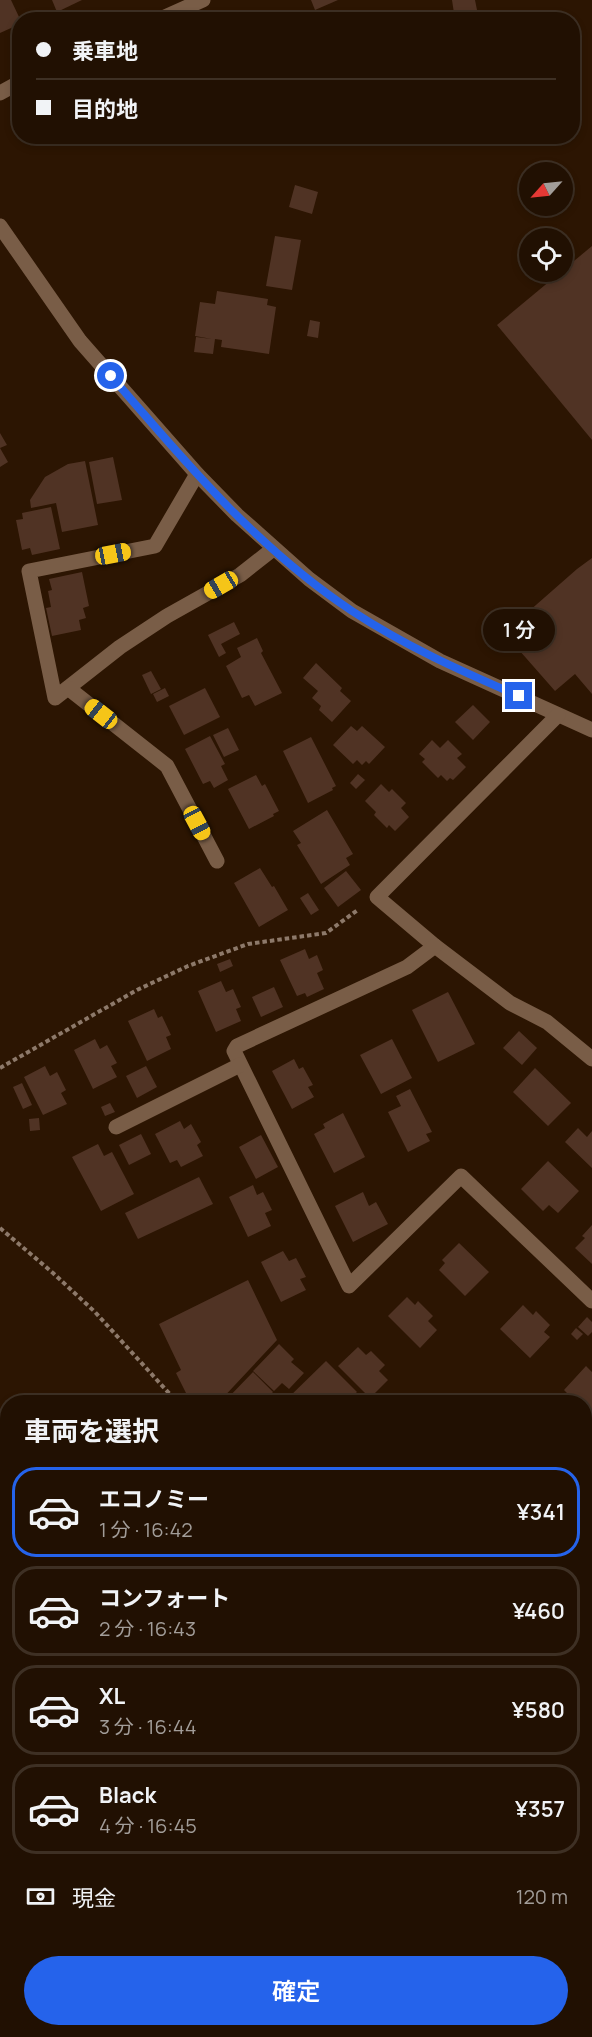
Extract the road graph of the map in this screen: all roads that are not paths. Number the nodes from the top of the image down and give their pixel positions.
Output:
1 (203, 0) edge
2 (176, 12) edge
3 (0, 226) edge
4 (197, 474) junction
5 (273, 549) junction
6 (68, 688) junction
7 (558, 715) junction
8 (592, 729) edge
9 (217, 861) dead end
10 (435, 946) junction
11 (592, 1059) edge
12 (240, 1065) junction
13 (116, 1127) dead end
14 (592, 1301) edge

1 - 2 street
3 - 4 street
4 - 5 street
4 - 6 street
5 - 6 street
5 - 7 street
6 - 9 street
7 - 8 street
7 - 10 street
10 - 11 street
10 - 12 street
12 - 13 street
12 - 14 street

